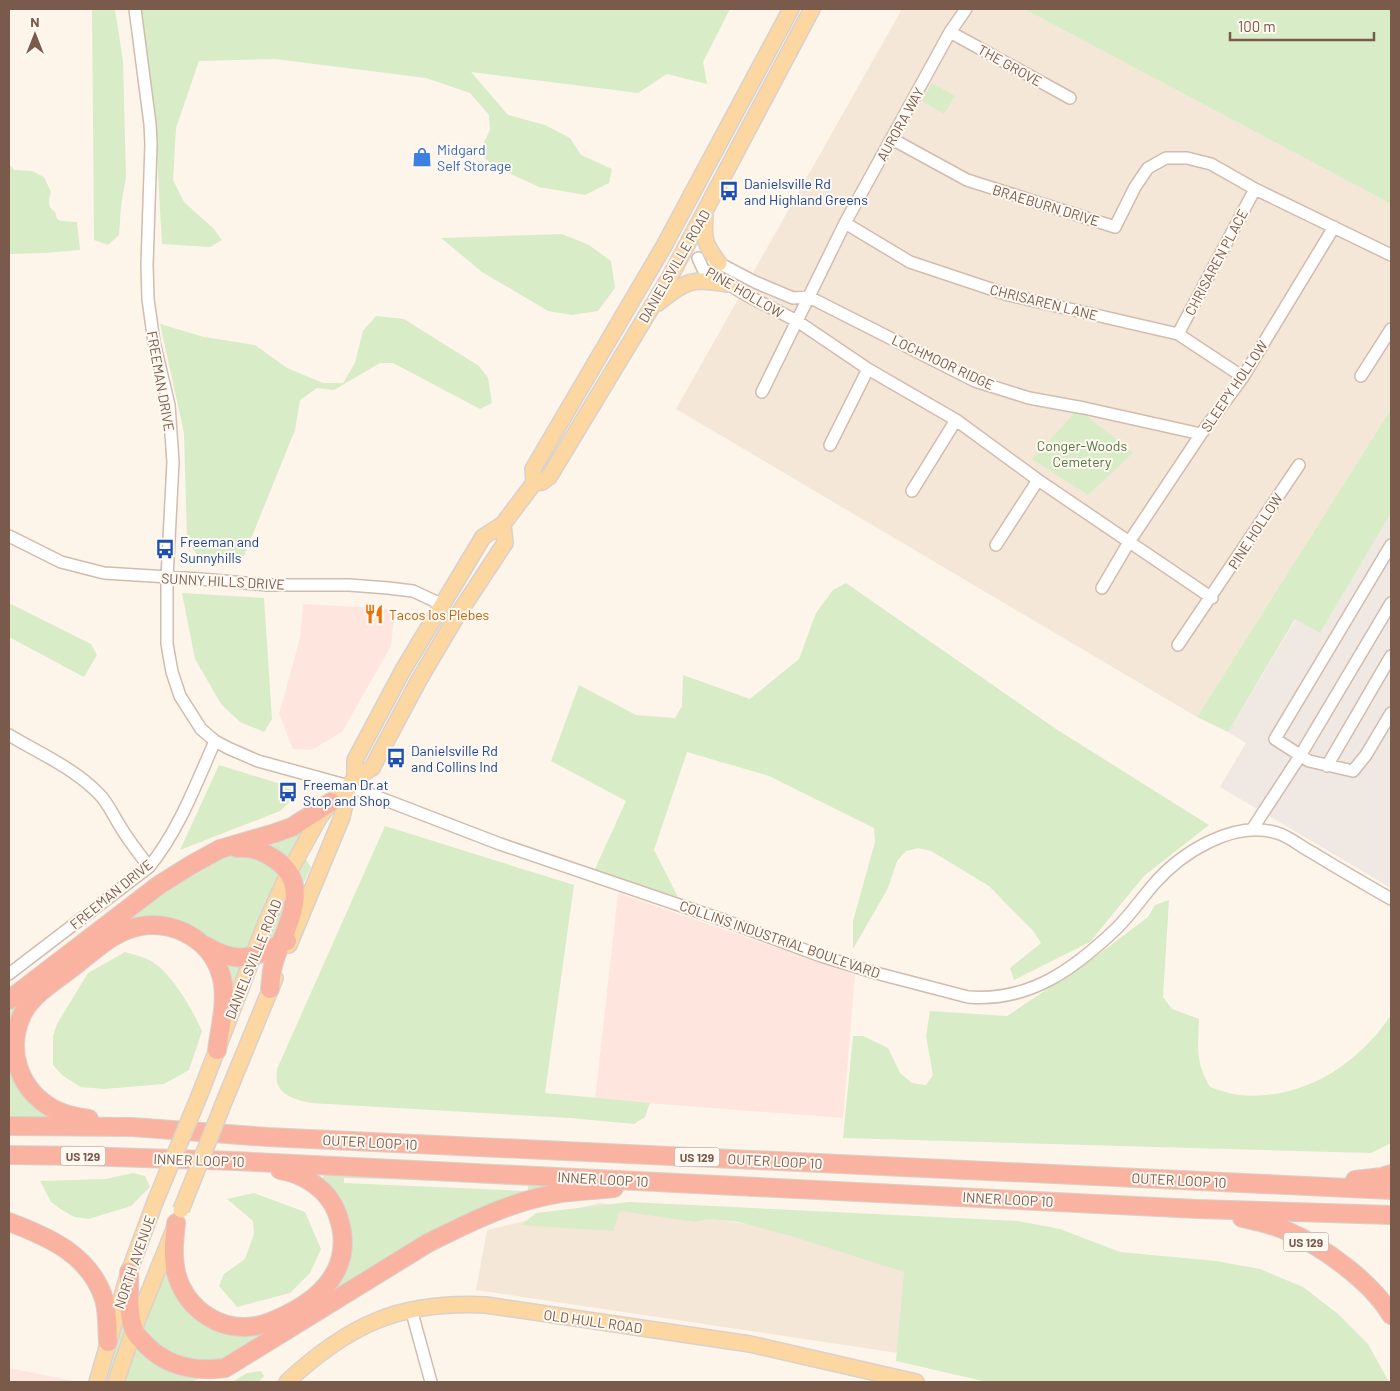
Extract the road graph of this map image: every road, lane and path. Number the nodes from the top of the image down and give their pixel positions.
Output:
1 (135, 9) edge
2 (791, 9) edge
3 (812, 9) edge
4 (966, 9) edge
5 (950, 32) junction
6 (1070, 98) dead end
7 (892, 140) junction
8 (1255, 189) junction
9 (706, 210) junction
10 (846, 223) junction
11 (1334, 227) junction
12 (664, 246) junction
13 (683, 253) junction
14 (1391, 256) edge
15 (698, 258) junction
16 (719, 263) junction
17 (728, 284) junction
18 (809, 297) junction
19 (650, 308) junction
20 (797, 321) junction
21 (1391, 329) edge
22 (1178, 334) junction
23 (868, 369) junction
24 (1362, 376) dead end
25 (1243, 377) junction
26 (762, 392) dead end
27 (956, 420) junction
28 (1201, 434) junction
29 (830, 445) dead end
30 (1298, 465) dead end
31 (1038, 480) junction
32 (534, 483) junction
33 (912, 491) dead end
34 (503, 524) junction
35 (9, 536) edge
36 (1129, 542) junction
37 (996, 545) dead end
38 (1391, 545) edge
39 (167, 578) junction
40 (1102, 588) dead end
41 (1212, 598) junction
42 (441, 604) junction
43 (1391, 604) edge
44 (1387, 620) edge
45 (1178, 645) dead end
46 (1391, 656) edge
47 (1391, 713) edge
48 (9, 735) edge
49 (215, 741) junction
50 (1300, 756) junction
51 (1327, 766) junction
52 (352, 782) junction
53 (331, 802) junction
54 (1253, 828) junction
55 (220, 849) junction
56 (149, 867) junction
57 (288, 874) junction
58 (1391, 899) edge
59 (286, 941) junction
60 (202, 944) junction
61 (253, 956) junction
62 (9, 974) edge
63 (270, 989) joint
64 (9, 1000) edge
65 (217, 1050) junction
66 (9, 1126) edge
67 (132, 1127) junction
68 (179, 1143) joint
69 (205, 1151) joint
70 (9, 1155) edge
71 (235, 1161) junction
72 (1391, 1174) edge
73 (670, 1182) junction
74 (1263, 1184) junction
75 (1391, 1190) edge
76 (1198, 1209) junction
77 (1391, 1215) edge
78 (178, 1216) junction
79 (9, 1222) edge
80 (129, 1272) junction
81 (411, 1309) junction
82 (1391, 1315) edge
83 (134, 1329) junction
84 (108, 1342) junction
85 (225, 1368) junction
86 (97, 1382) edge
87 (116, 1382) edge
88 (203, 1382) edge
89 (287, 1382) edge
90 (431, 1382) edge
91 (916, 1382) edge

1 - 39 street, FREEMAN DRIVE
2 - 12 main road, DANIELSVILLE ROAD
3 - 9 main road, DANIELSVILLE ROAD
4 - 5 street, AURORA WAY
5 - 6 street, THE GROVE
5 - 7 street, AURORA WAY
7 - 8 street, BRAEBURN DRIVE
7 - 10 street, AURORA WAY
8 - 11 street, BRAEBURN DRIVE
8 - 22 street, CHRISAREN PLACE
9 - 13 main road, DANIELSVILLE ROAD
9 - 16 main road
10 - 18 street, AURORA WAY
10 - 22 street, CHRISAREN LANE
11 - 14 street, BRAEBURN DRIVE
11 - 25 street, SLEEPY HOLLOW
12 - 13 street
12 - 32 main road, DANIELSVILLE ROAD
13 - 15 street
13 - 19 main road, DANIELSVILLE ROAD
15 - 16 street, PINE HOLLOW
15 - 17 street, PINE HOLLOW
16 - 18 street, PINE HOLLOW
17 - 19 main road
17 - 20 street, PINE HOLLOW
18 - 20 street, AURORA WAY
18 - 28 street, LOCHMOOR RIDGE
19 - 32 main road, DANIELSVILLE ROAD
20 - 23 street, PINE HOLLOW
20 - 26 street, PINE HOLLOW
21 - 24 street
22 - 25 street, CHRISAREN LANE
23 - 27 street, PINE HOLLOW
23 - 29 street
25 - 28 street, SLEEPY HOLLOW
27 - 31 street, PINE HOLLOW
27 - 33 street
28 - 36 street, SLEEPY HOLLOW
30 - 41 street, PINE HOLLOW
31 - 36 street, PINE HOLLOW
31 - 37 street
32 - 34 main road, DANIELSVILLE ROAD
34 - 42 main road, DANIELSVILLE ROAD
34 - 52 main road, DANIELSVILLE ROAD
35 - 39 street, SUNNY HILLS DRIVE
36 - 40 street
36 - 41 street, PINE HOLLOW
38 - 50 street
39 - 42 street, SUNNY HILLS DRIVE
39 - 49 street, FREEMAN DRIVE
41 - 45 street, PINE HOLLOW
42 - 52 main road, DANIELSVILLE ROAD
43 - 44 street
44 - 50 street
46 - 51 street
47 - 51 street
48 - 56 street
49 - 52 street, FREEMAN DRIVE
49 - 56 street, FREEMAN DRIVE
50 - 51 street
50 - 54 street
52 - 53 main road, DANIELSVILLE ROAD
52 - 54 street, COLLINS INDUSTRIAL BOULEVARD
52 - 59 main road, DANIELSVILLE ROAD
53 - 55 highway
53 - 57 main road, DANIELSVILLE ROAD
54 - 58 street, COLLINS INDUSTRIAL BOULEVARD
55 - 57 highway
55 - 64 highway
56 - 62 street, FREEMAN DRIVE
57 - 59 highway
57 - 61 main road, DANIELSVILLE ROAD
59 - 61 highway
59 - 63 highway
60 - 61 highway
60 - 65 highway
60 - 67 highway
61 - 65 main road, DANIELSVILLE ROAD
63 - 69 main road, DANIELSVILLE ROAD, bridge
65 - 68 main road, DANIELSVILLE ROAD, bridge
66 - 67 highway, OUTER LOOP 10 / US 129
67 - 74 highway, OUTER LOOP 10 / US 129
68 - 80 main road, NORTH AVENUE, bridge
69 - 78 main road, NORTH AVENUE, bridge
70 - 71 highway, INNER LOOP 10 / US 129
71 - 73 highway, INNER LOOP 10 / US 129
71 - 78 highway
72 - 74 highway
73 - 76 highway, INNER LOOP 10 / US 129
73 - 85 highway
74 - 75 highway, OUTER LOOP 10 / US 129
76 - 77 highway
76 - 82 highway, US 129
78 - 83 main road, NORTH AVENUE
79 - 84 highway
80 - 83 highway
80 - 84 main road, NORTH AVENUE
81 - 89 main road, OLD HULL ROAD
81 - 90 street
81 - 91 main road, OLD HULL ROAD
83 - 85 highway
83 - 87 main road, NORTH AVENUE
84 - 86 main road, NORTH AVENUE
85 - 88 highway

